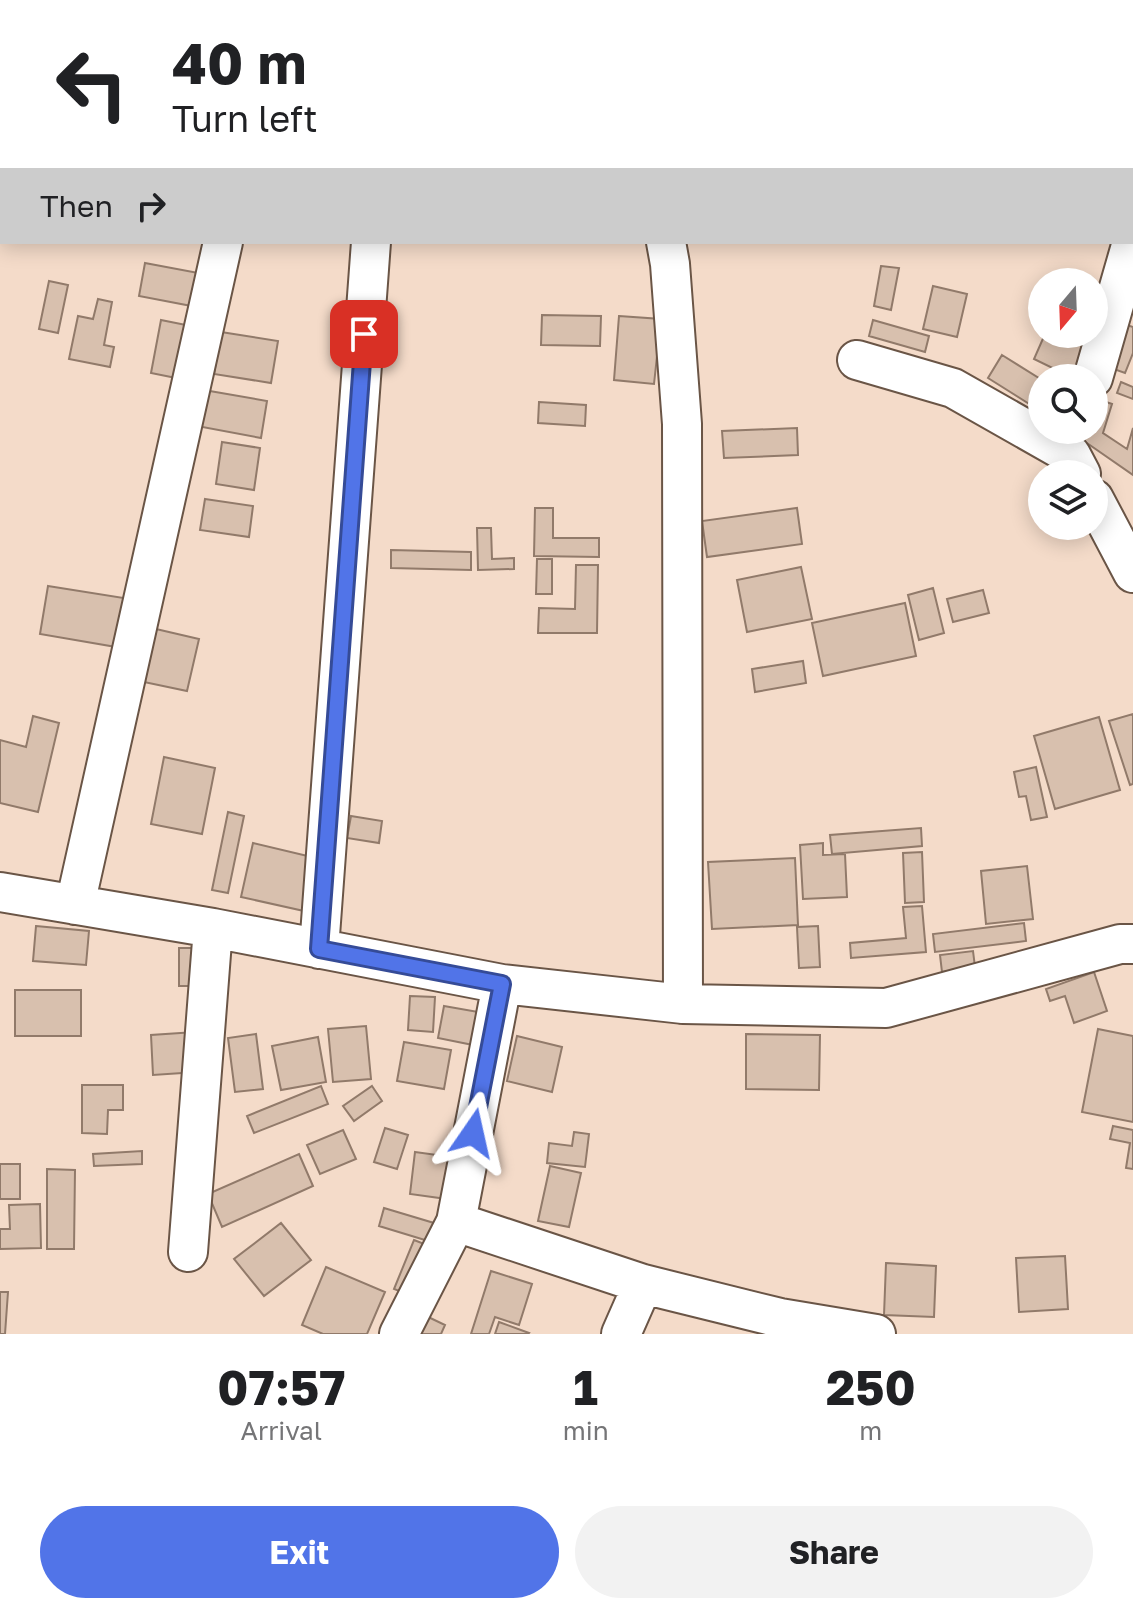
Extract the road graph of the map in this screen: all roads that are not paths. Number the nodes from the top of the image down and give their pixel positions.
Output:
1 (223, 244) edge
2 (371, 244) edge
3 (666, 244) edge
4 (1131, 244) edge
5 (857, 360) dead end
6 (1097, 364) edge
7 (1077, 453) edge
8 (1108, 526) edge
9 (1133, 573) edge
10 (0, 892) edge
11 (75, 905) junction
12 (213, 928) junction
13 (1133, 944) edge
14 (319, 949) junction
15 (502, 984) junction
16 (683, 1004) junction
17 (456, 1222) junction
18 (188, 1252) dead end
19 (643, 1284) junction
20 (399, 1334) edge
21 (621, 1334) edge
22 (876, 1334) edge

1 - 11 street
2 - 14 street
3 - 16 street
4 - 6 street
5 - 7 street
8 - 9 street
10 - 11 street
11 - 12 street
12 - 14 street
12 - 18 street
13 - 16 street
14 - 15 street
15 - 16 street
15 - 17 street
17 - 19 street
17 - 20 street
19 - 21 street
19 - 22 street

